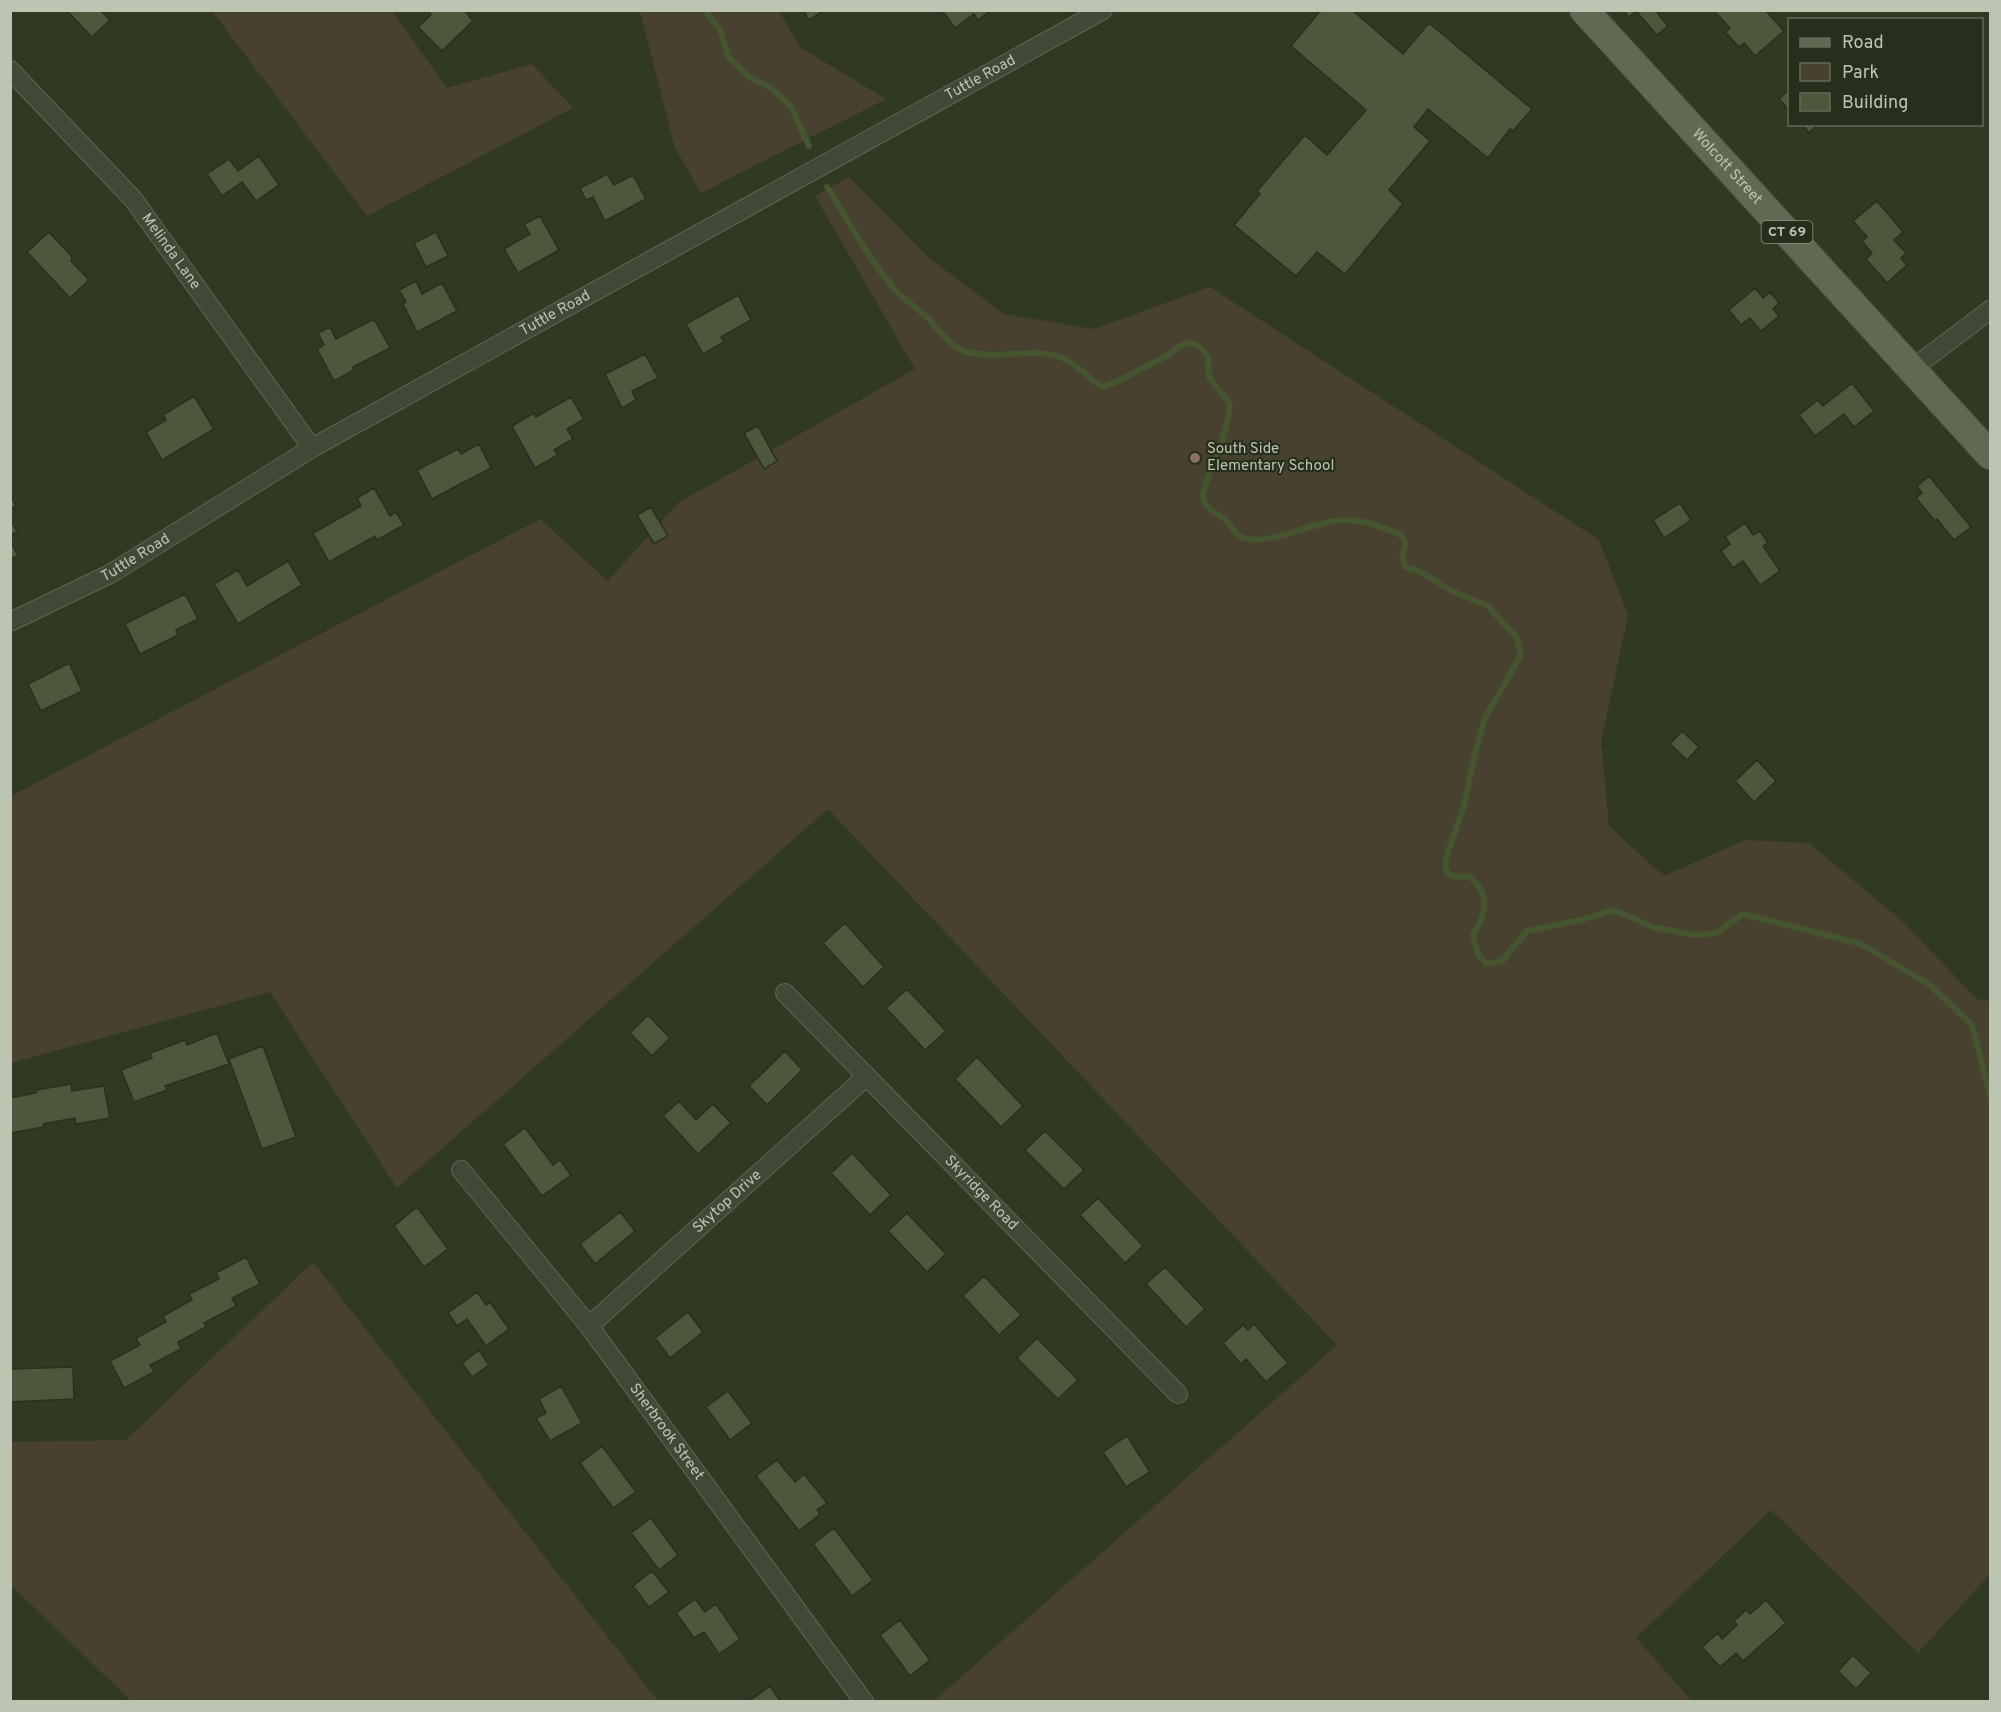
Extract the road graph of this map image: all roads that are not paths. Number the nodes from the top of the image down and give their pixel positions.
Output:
1 (1103, 10) edge
2 (1584, 10) edge
3 (10, 70) edge
4 (1990, 310) edge
5 (1912, 369) junction
6 (312, 448) junction
7 (1990, 455) edge
8 (10, 622) edge
9 (785, 993) dead end
10 (867, 1076) junction
11 (461, 1170) dead end
12 (589, 1326) junction
13 (1178, 1394) dead end
14 (864, 1701) edge

1 - 6 street, Tuttle Road
2 - 5 main road, Wolcott Street / CT 69
3 - 6 street, Melinda Lane
4 - 5 street
5 - 7 main road, Wolcott Street / CT 69
6 - 8 street, Tuttle Road
9 - 10 street, Skyridge Road
10 - 12 street, Skytop Drive
10 - 13 street, Skyridge Road
11 - 12 street, Sherbrook Street
12 - 14 street, Sherbrook Street

